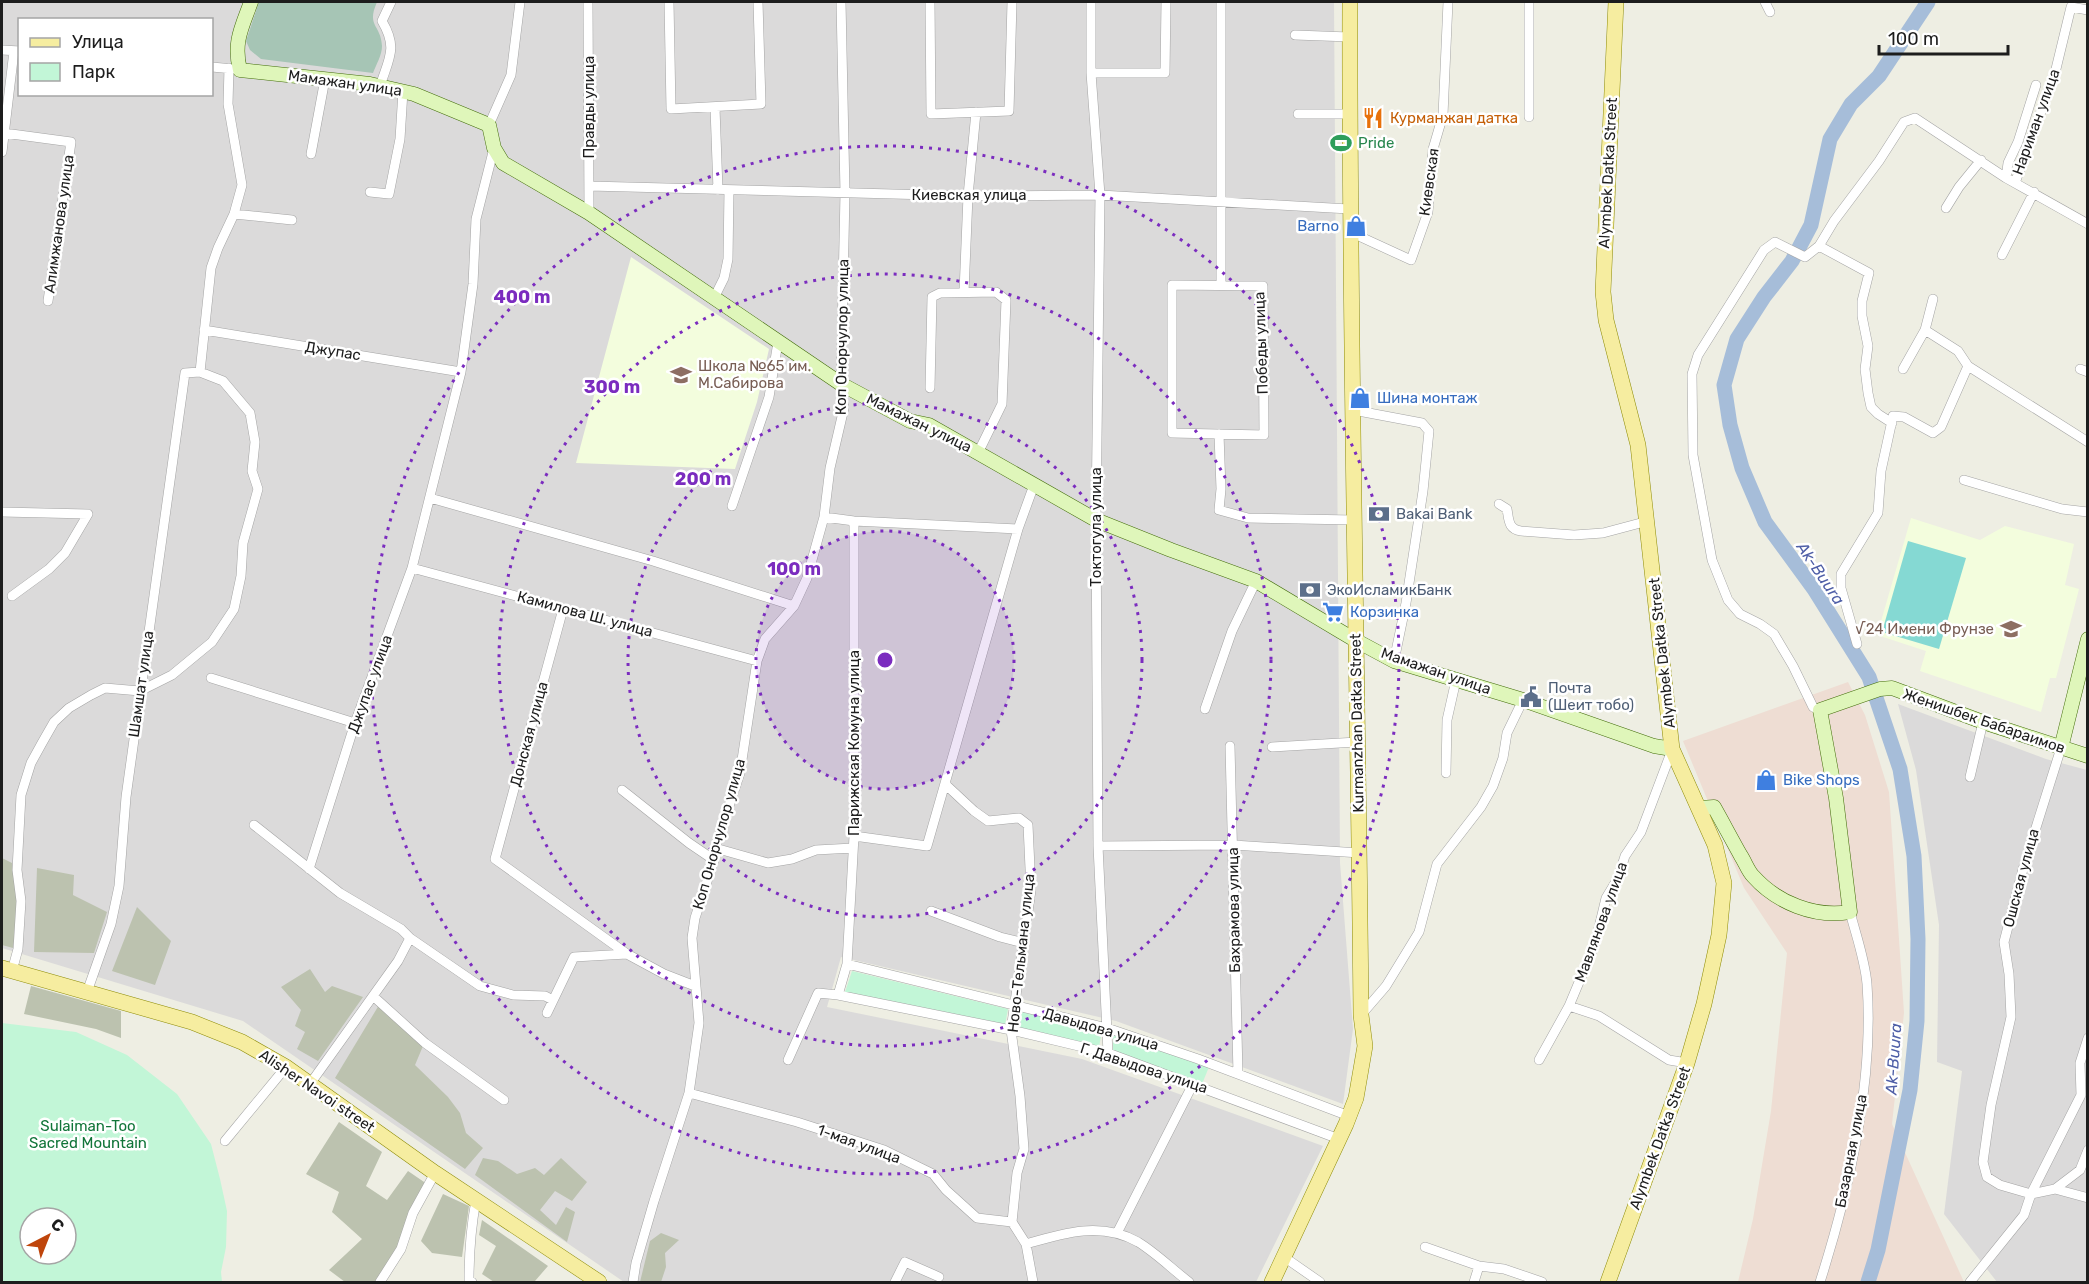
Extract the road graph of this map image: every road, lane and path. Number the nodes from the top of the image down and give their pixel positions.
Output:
1 (252, 2) edge
2 (391, 2) edge
3 (520, 2) edge
4 (588, 2) edge
5 (669, 2) edge
6 (758, 2) edge
7 (841, 2) edge
8 (930, 2) edge
9 (1012, 2) edge
10 (1091, 2) edge
11 (1166, 2) edge
12 (1221, 2) edge
13 (1350, 2) edge
14 (1448, 2) edge
15 (1529, 2) edge
16 (1616, 2) edge
17 (1765, 2) edge
18 (2088, 10) edge
19 (1770, 12) dead end
20 (1295, 35) dead end
21 (1350, 37) junction
22 (2, 50) edge
23 (17, 51) edge
24 (213, 67) edge
25 (235, 69) junction
26 (1091, 73) junction
27 (325, 79) junction
28 (2036, 85) dead end
29 (380, 86) junction
30 (403, 91) junction
31 (715, 108) junction
32 (976, 112) junction
33 (1298, 114) dead end
34 (1350, 114) junction
35 (1528, 117) dead end
36 (489, 125) junction
37 (4, 133) junction
38 (494, 148) junction
39 (2, 152) edge
40 (311, 154) dead end
41 (1981, 160) junction
42 (2011, 180) junction
43 (589, 186) junction
44 (718, 190) junction
45 (729, 190) junction
46 (370, 192) dead end
47 (2034, 192) junction
48 (845, 194) junction
49 (1100, 195) junction
50 (968, 196) junction
51 (1220, 203) junction
52 (1946, 208) dead end
53 (1349, 209) junction
54 (589, 213) junction
55 (234, 214) junction
56 (292, 219) dead end
57 (2088, 224) edge
58 (1350, 232) junction
59 (1819, 246) junction
60 (2002, 255) dead end
61 (1221, 285) junction
62 (964, 292) junction
63 (714, 298) junction
64 (1933, 299) dead end
65 (48, 302) dead end
66 (204, 330) junction
67 (1925, 330) junction
68 (778, 342) junction
69 (1968, 366) junction
70 (1903, 369) dead end
71 (201, 372) junction
72 (461, 372) junction
73 (841, 384) junction
74 (930, 388) dead end
75 (1353, 410) junction
76 (1892, 423) junction
77 (1218, 434) junction
78 (2088, 442) edge
79 (978, 453) junction
80 (1964, 480) dead end
81 (1034, 485) junction
82 (429, 498) junction
83 (1499, 504) dead end
84 (732, 506) dead end
85 (2, 512) edge
86 (2088, 512) edge
87 (824, 517) junction
88 (1095, 520) junction
89 (1354, 520) junction
90 (1648, 521) junction
91 (854, 522) junction
92 (1018, 529) junction
93 (412, 568) junction
94 (1256, 581) junction
95 (12, 596) dead end
96 (794, 606) junction
97 (563, 609) junction
98 (2088, 639) edge
99 (1355, 640) junction
100 (1857, 644) dead end
101 (757, 661) junction
102 (1394, 661) junction
103 (211, 678) dead end
104 (1455, 680) junction
105 (140, 691) junction
106 (1523, 699) junction
107 (1205, 709) dead end
108 (1820, 710) junction
109 (1983, 722) junction
110 (355, 723) junction
111 (1357, 742) junction
112 (1230, 746) dead end
113 (1272, 747) dead end
114 (1672, 748) junction
115 (2061, 748) junction
116 (2088, 756) edge
117 (1446, 773) dead end
118 (1970, 777) dead end
119 (945, 784) junction
120 (622, 790) dead end
121 (1700, 807) junction
122 (254, 825) dead end
123 (854, 836) junction
124 (1233, 845) junction
125 (1098, 846) junction
126 (715, 848) junction
127 (853, 848) junction
128 (1360, 853) junction
129 (714, 860) junction
130 (309, 869) junction
131 (931, 911) dead end
132 (1850, 912) junction
133 (410, 938) junction
134 (1024, 943) junction
135 (627, 954) junction
136 (847, 964) junction
137 (7, 969) edge
138 (694, 986) junction
139 (87, 992) junction
140 (838, 995) junction
141 (373, 996) junction
142 (553, 1000) junction
143 (1015, 1005) junction
144 (1569, 1006) junction
145 (547, 1013) dead end
146 (1362, 1015) junction
147 (1107, 1028) junction
148 (1011, 1030) junction
149 (2088, 1038) edge
150 (1108, 1053) junction
151 (788, 1060) dead end
152 (1539, 1060) dead end
153 (1687, 1063) junction
154 (2084, 1064) edge
155 (286, 1067) junction
156 (1238, 1074) junction
157 (310, 1084) junction
158 (1193, 1084) junction
159 (689, 1093) junction
160 (504, 1100) dead end
161 (1349, 1116) junction
162 (1339, 1139) junction
163 (225, 1141) dead end
164 (2088, 1150) edge
165 (435, 1173) junction
166 (2055, 1189) junction
167 (2031, 1194) junction
168 (2088, 1198) edge
169 (476, 1200) junction
170 (1012, 1222) junction
171 (1117, 1233) junction
172 (1026, 1244) junction
173 (1425, 1247) dead end
174 (1284, 1257) junction
175 (1479, 1266) junction
176 (939, 1277) dead end
177 (380, 1282) edge
178 (471, 1282) edge
179 (599, 1282) edge
180 (633, 1282) edge
181 (895, 1282) edge
182 (1033, 1282) edge
183 (1189, 1282) edge
184 (1272, 1282) edge
185 (1320, 1282) edge
186 (1474, 1282) edge
187 (1542, 1282) edge
188 (1608, 1282) edge
189 (1820, 1282) edge
190 (1970, 1282) edge

1 - 25 street
2 - 29 street
3 - 36 street
4 - 43 street, Правды улица
5 - 31 street
6 - 31 street
7 - 48 street, Коп Онорчулор улица
8 - 32 street
9 - 32 street
10 - 26 street, Токтогула улица
11 - 26 street
12 - 51 street
13 - 21 main road, Kurmanzhan Datka Street
14 - 58 street, Киевская
15 - 35 street
16 - 90 main road, Alymbek Datka Street
17 - 19 street
18 - 42 street, Нариман улица
20 - 21 street
21 - 34 main road, Kurmanzhan Datka Street
22 - 23 street
23 - 37 street
24 - 25 street
25 - 27 street, Мамажан улица
25 - 55 street
26 - 49 street, Токтогула улица
27 - 29 street, Мамажан улица
27 - 40 street
28 - 42 street
29 - 30 street, Мамажан улица
30 - 36 street, Мамажан улица
30 - 46 street
31 - 44 street
32 - 50 street
33 - 34 street
34 - 53 main road, Kurmanzhan Datka Street
36 - 38 street
37 - 39 street
37 - 65 street, Алимжанова улица
38 - 54 street, Мамажан улица
38 - 72 street, Джупас улица
41 - 42 street
41 - 52 street
41 - 59 street
42 - 47 street
43 - 44 street, Киевская улица
43 - 54 street, Правды улица
44 - 45 street, Киевская улица
45 - 48 street, Киевская улица
45 - 63 street
47 - 57 street
47 - 60 street
48 - 50 street, Киевская улица
48 - 73 street, Коп Онорчулор улица
49 - 50 street, Киевская улица
49 - 51 street, Киевская улица
49 - 88 street, Токтогула улица
50 - 62 street
51 - 53 street, Киевская улица
51 - 61 street
53 - 58 main road, Kurmanzhan Datka Street
54 - 63 street, Мамажан улица
55 - 56 street
55 - 66 street
58 - 75 main road, Kurmanzhan Datka Street
59 - 76 street
59 - 108 street
61 - 77 street, Победы улица
61 - 77 street, Победы улица
62 - 74 street
62 - 79 street
63 - 68 street, Мамажан улица
64 - 67 street
66 - 71 street
66 - 72 street, Джупас
67 - 69 street
67 - 70 street
68 - 73 street, Мамажан улица
68 - 84 street
69 - 76 street
69 - 78 street
71 - 105 street, Шамшат улица
71 - 105 street
72 - 82 street, Джупас улица
73 - 79 street, Мамажан улица
73 - 87 street, Коп Онорчулор улица
75 - 89 main road, Kurmanzhan Datka Street
75 - 102 street
76 - 100 street
77 - 89 street
79 - 81 street, Мамажан улица
80 - 86 street
81 - 88 street, Мамажан улица
81 - 92 street
82 - 93 street, Джупас улица
82 - 96 street
83 - 90 street
85 - 95 street
87 - 91 street
87 - 96 street, Коп Онорчулор улица
88 - 94 street, Мамажан улица
88 - 125 street, Токтогула улица
89 - 99 main road, Kurmanzhan Datka Street
90 - 114 main road, Alymbek Datka Street
91 - 92 street
91 - 123 street, Парижская Комуна улица
92 - 119 street
93 - 97 street, Камилова Ш. улица
93 - 110 street, Джупас улица
94 - 99 street, Мамажан улица
94 - 107 street
96 - 101 street, Коп Онорчулор улица
97 - 101 street, Камилова Ш. улица
97 - 135 street, Донская улица
98 - 115 street, Ошская улица
99 - 102 street, Мамажан улица
99 - 111 main road, Kurmanzhan Datka Street
101 - 126 street, Коп Онорчулор улица
102 - 104 street, Мамажан улица
103 - 110 street
104 - 106 street, Мамажан улица
104 - 117 street
105 - 137 street
105 - 139 street, Шамшат улица
106 - 114 street, Мамажан улица
106 - 146 street
108 - 109 street, Женишбек Бабараимов
108 - 132 street
109 - 115 street, Женишбек Бабараимов
109 - 118 street
110 - 130 street, Джупас улица
111 - 113 street
111 - 128 main road, Kurmanzhan Datka Street
112 - 124 street, Бахрамова улица
114 - 121 main road, Alymbek Datka Street
114 - 144 street, Мавлянова улица
115 - 116 street, Женишбек Бабараимов
115 - 167 street, Ошская улица
119 - 123 street
119 - 134 street, Ново-Тельмана улица
120 - 129 street
121 - 132 street
121 - 153 main road, Alymbek Datka Street
122 - 130 street
123 - 127 street, Парижская Комуна улица
124 - 125 street
124 - 128 street
124 - 156 street, Бахрамова улица
125 - 147 street, Токтогула улица
126 - 127 street
126 - 129 street, Коп Онорчулор улица
127 - 136 street, Парижская Комуна улица
128 - 146 main road, Kurmanzhan Datka Street
129 - 138 street, Коп Онорчулор улица
130 - 133 street
131 - 134 street
132 - 189 street, Базарная улица
133 - 141 street
133 - 142 street
134 - 143 street, Ново-Тельмана улица
135 - 138 street
135 - 142 street
136 - 140 street, Парижская Комуна улица
136 - 143 street, Давыдова улица
137 - 139 main road, Alisher Navoi street
138 - 159 street, Коп Онорчулор улица
139 - 155 main road, Alisher Navoi street
140 - 148 street, Г. Давыдова улица
140 - 151 street
141 - 157 street
141 - 160 street
142 - 145 street
143 - 147 street, Давыдова улица
143 - 148 street, Ново-Тельмана улица
144 - 152 street, Мавлянова улица
144 - 153 street
146 - 161 main road, Kurmanzhan Datka Street
147 - 150 street, Токтогула улица
147 - 156 street, Давыдова улица
148 - 150 street, Г. Давыдова улица
148 - 170 street, Ново-Тельмана улица
149 - 154 street
150 - 158 street, Г. Давыдова улица
153 - 188 main road, Alymbek Datka Street
154 - 167 street
155 - 157 main road, Alisher Navoi street
155 - 163 street
156 - 161 street, Давыдова улица
157 - 165 main road, Alisher Navoi street
158 - 162 street, Г. Давыдова улица
158 - 171 street
159 - 170 street, 1-мая улица
159 - 180 street, Коп Онорчулор улица
161 - 162 main road, Kurmanzhan Datka Street
162 - 174 main road, Kurmanzhan Datka Street
164 - 166 street, Ошская улица
165 - 169 main road, Alisher Navoi street
165 - 177 street
166 - 167 street, Ошская улица
166 - 168 street
167 - 190 street
169 - 178 street
169 - 179 main road, Alisher Navoi street
170 - 172 street
171 - 172 street
171 - 183 street
172 - 182 street
173 - 175 street
174 - 184 main road, Kurmanzhan Datka Street
174 - 185 street
175 - 186 street
175 - 187 street
176 - 181 street

